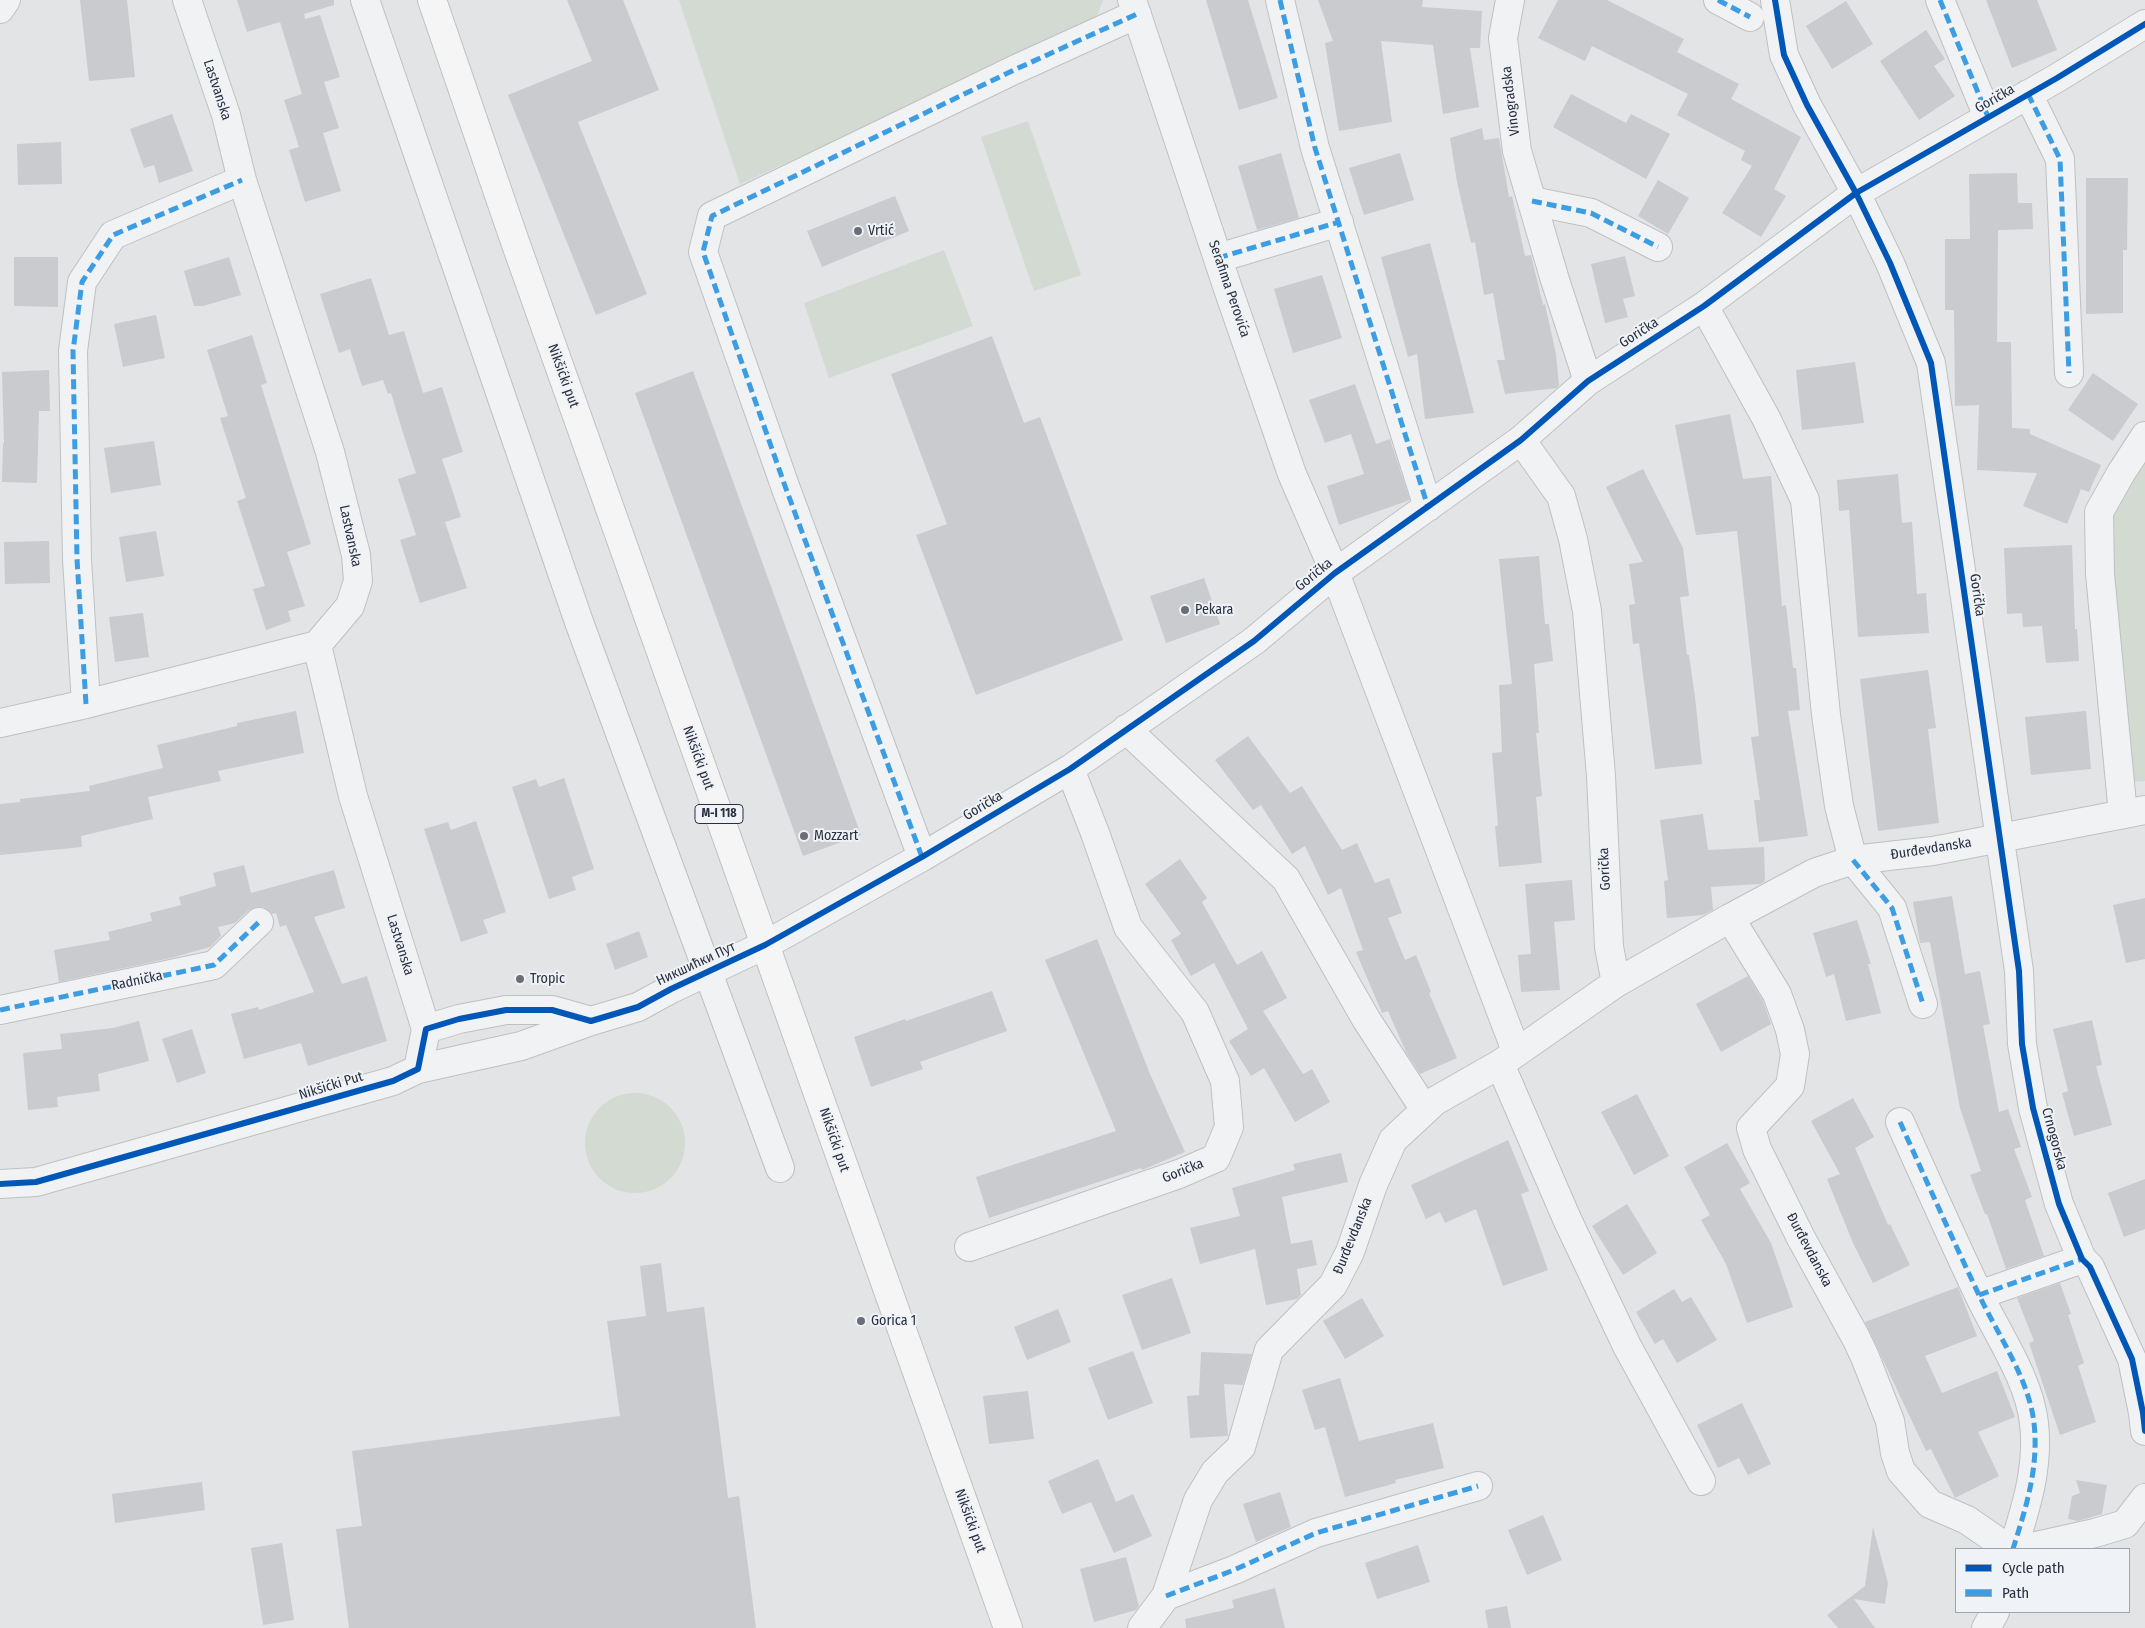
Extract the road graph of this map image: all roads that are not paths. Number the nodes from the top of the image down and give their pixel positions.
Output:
1 (6, 0) edge
2 (188, 0) edge
3 (365, 0) edge
4 (432, 0) edge
5 (1280, 0) edge
6 (1510, 0) edge
7 (1718, 0) edge
8 (1775, 0) edge
9 (1940, 0) edge
10 (1134, 7) edge
11 (0, 9) edge
12 (1750, 17) dead end
13 (2145, 24) edge
14 (2028, 94) junction
15 (1988, 117) junction
16 (242, 180) junction
17 (1856, 193) junction
18 (1532, 201) junction
19 (1339, 222) junction
20 (1658, 247) dead end
21 (1218, 258) junction
22 (1704, 306) junction
23 (2069, 373) dead end
24 (1588, 381) junction
25 (2145, 436) edge
26 (1521, 440) junction
27 (1428, 507) junction
28 (1335, 574) junction
29 (317, 645) junction
30 (86, 704) junction
31 (0, 722) edge
32 (1126, 729) junction
33 (1070, 769) junction
34 (2139, 812) edge
35 (1999, 837) junction
36 (922, 857) junction
37 (1854, 860) junction
38 (1730, 918) junction
39 (259, 922) dead end
40 (765, 945) junction
41 (707, 973) junction
42 (1616, 983) junction
43 (1923, 1004) dead end
44 (0, 1010) edge
45 (591, 1020) junction
46 (426, 1028) junction
47 (1508, 1058) junction
48 (418, 1069) junction
49 (1425, 1110) junction
50 (1900, 1122) dead end
51 (780, 1168) dead end
52 (0, 1184) edge
53 (969, 1247) dead end
54 (2082, 1259) junction
55 (1979, 1295) junction
56 (2145, 1432) edge
57 (1701, 1481) dead end
58 (1478, 1486) dead end
59 (2145, 1498) edge
60 (2008, 1548) edge
61 (2013, 1548) edge
62 (2028, 1548) edge
63 (1166, 1596) junction
64 (1994, 1613) edge
65 (1008, 1628) edge
66 (1142, 1628) edge
67 (1986, 1628) edge

1 - 11 street
2 - 16 street, Lastvanska
3 - 41 street
4 - 40 main road, Nikšićki put / M-I 118
5 - 19 street
6 - 18 street, Vinogradska
7 - 12 street
8 - 17 street, Gorička
9 - 15 street, Gorička
10 - 21 street, Serafima Perovića
10 - 36 street
13 - 14 street, Gorička
14 - 15 street, Gorička
14 - 23 street, Gorička
15 - 17 street, Gorička
16 - 29 street, Lastvanska
16 - 30 street
17 - 22 street, Gorička
17 - 35 street, Gorička
18 - 20 street
18 - 24 street, Vinogradska
19 - 21 street
19 - 27 street
21 - 28 street, Serafima Perovića
22 - 24 street, Gorička
22 - 37 street
24 - 26 street, Gorička
25 - 34 street
26 - 27 street, Gorička
26 - 42 street, Gorička
27 - 28 street, Gorička
28 - 32 street, Gorička
28 - 47 street, Gorička
29 - 30 street
29 - 46 street, Lastvanska
30 - 31 street
32 - 33 street, Gorička
32 - 49 street
33 - 36 street, Gorička
33 - 53 street, Gorička
34 - 35 street, Đurđevdanska
35 - 37 street, Đurđevdanska
35 - 54 street, Crnogorska
36 - 40 street, Gorička
37 - 38 street, Đurđevdanska
37 - 43 street
38 - 42 street, Đurđevdanska
38 - 60 street, Đurđevdanska
39 - 44 street, Radnička
40 - 41 street, Никшићки Пут
40 - 65 main road, Nikšićki put / M-I 118
41 - 45 street, Никшићки Пут
41 - 51 street
42 - 47 street, Đurđevdanska
45 - 46 street
45 - 48 street, Nikšićki Put
46 - 48 street
47 - 49 street, Đurđevdanska
47 - 57 street
48 - 52 street, Nikšićki Put
49 - 63 street, Đurđevdanska
50 - 55 street
54 - 55 street
54 - 56 street, Crnogorska
55 - 61 street
58 - 63 street
59 - 62 street
63 - 66 street, Đurđevdanska
64 - 67 street

